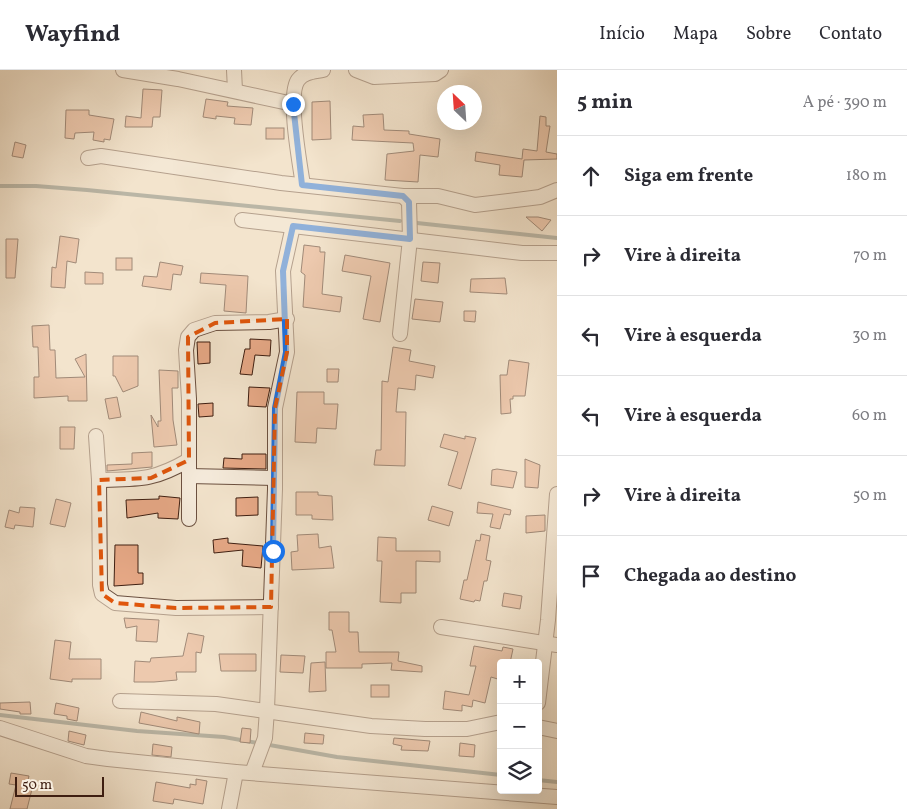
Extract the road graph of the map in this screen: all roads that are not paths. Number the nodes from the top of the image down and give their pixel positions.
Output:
1 (123, 70) edge
2 (234, 70) edge
3 (323, 70) edge
4 (356, 70) edge
5 (441, 70) edge
6 (236, 90) junction
7 (293, 104) junction
8 (88, 158) dead end
9 (302, 185) junction
10 (557, 190) edge
11 (403, 196) junction
12 (242, 220) dead end
13 (293, 226) junction
14 (410, 239) junction
15 (557, 253) edge
16 (287, 319) junction
17 (400, 334) dead end
18 (96, 436) dead end
19 (189, 460) junction
20 (189, 476) junction
21 (274, 478) junction
22 (99, 480) junction
23 (557, 494) edge
24 (556, 513) edge
25 (190, 519) dead end
26 (271, 607) junction
27 (441, 627) dead end
28 (551, 644) edge
29 (542, 685) edge
30 (120, 701) dead end
31 (268, 710) junction
32 (497, 723) edge
33 (0, 728) edge
34 (542, 728) edge
35 (557, 731) edge
36 (236, 772) junction
37 (252, 773) junction
38 (497, 790) edge
39 (529, 794) edge
40 (540, 794) edge
41 (557, 797) edge
42 (229, 809) edge
43 (528, 809) edge

1 - 6 street
2 - 6 street
3 - 7 street
4 - 5 street
6 - 7 street
7 - 9 street
8 - 9 street
9 - 11 street
10 - 11 street
11 - 14 street
12 - 13 street
13 - 14 street
13 - 16 street
14 - 15 street
14 - 17 street
16 - 19 street
16 - 21 street
18 - 22 street
19 - 20 street
19 - 22 street
20 - 21 street
20 - 25 street
21 - 26 street
22 - 26 street
23 - 24 street
24 - 28 street
26 - 31 street
27 - 28 street
28 - 29 street
30 - 31 street
31 - 32 street
31 - 37 street
33 - 36 street
34 - 35 street
36 - 37 street
36 - 42 street
37 - 38 street
39 - 43 street
40 - 41 street

